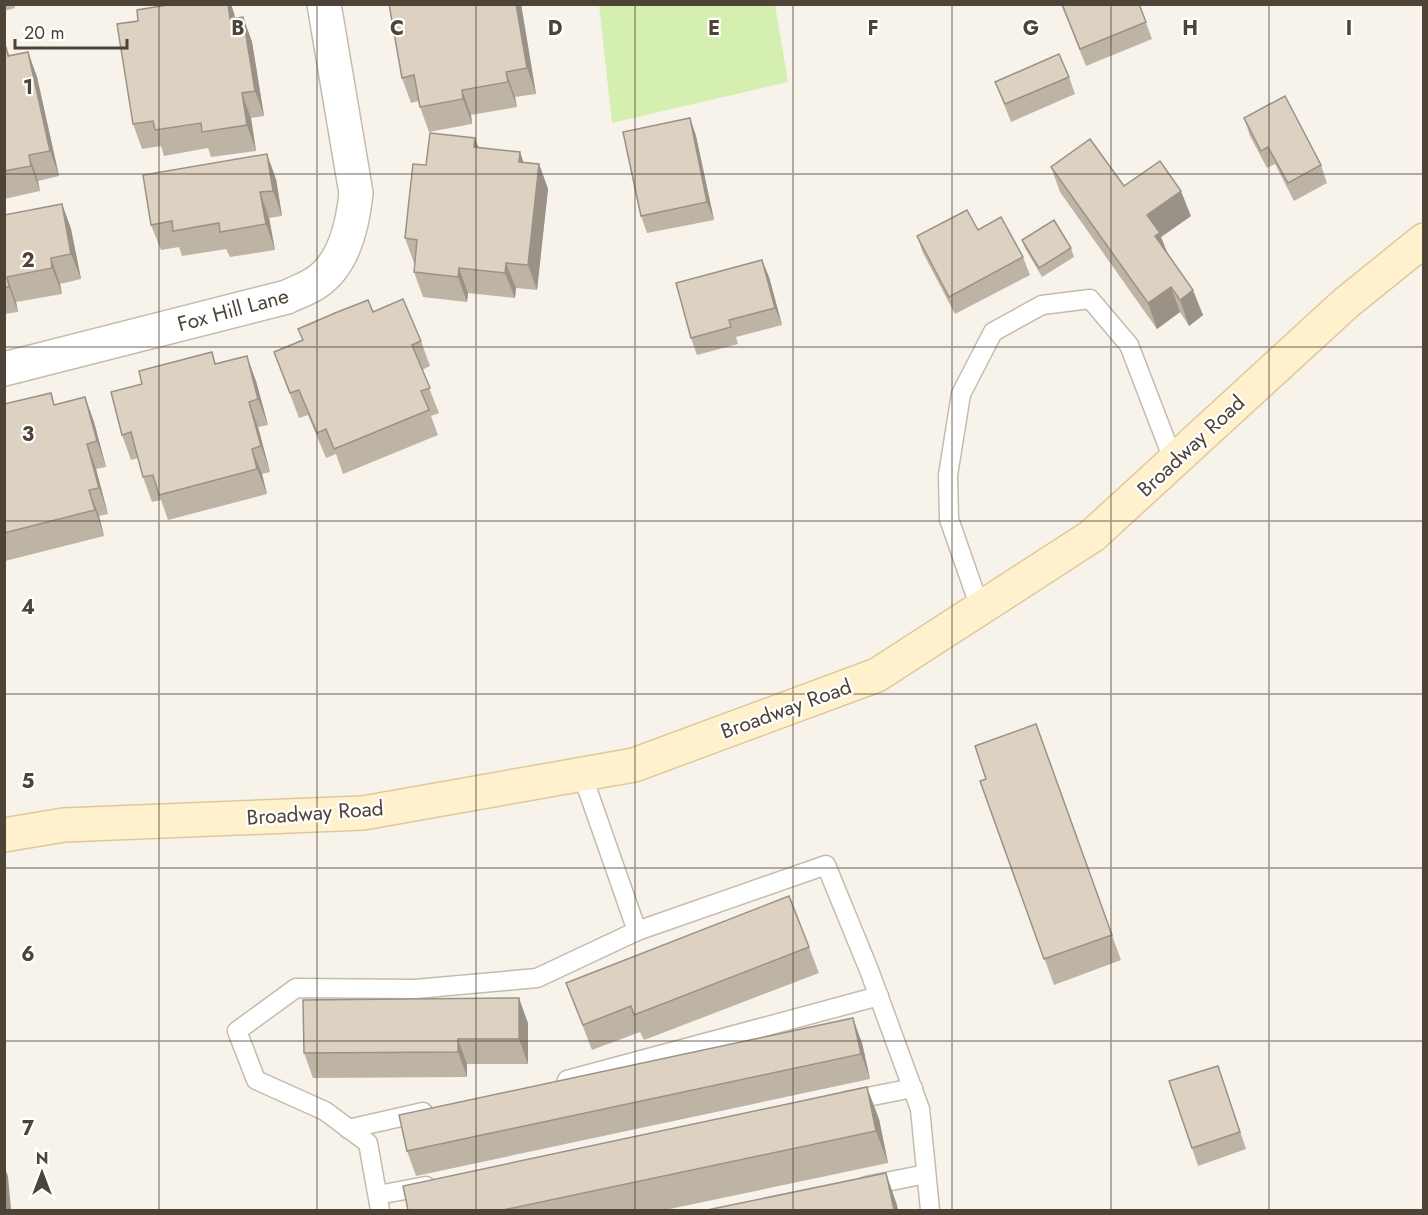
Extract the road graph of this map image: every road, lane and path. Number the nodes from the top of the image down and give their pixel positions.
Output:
1 (324, 4) edge
2 (1424, 240) edge
3 (4, 369) edge
4 (1174, 462) junction
5 (980, 608) junction
6 (582, 774) junction
7 (4, 835) edge
8 (637, 931) junction
9 (879, 996) junction
10 (545, 1084) edge
11 (913, 1088) junction
12 (831, 1104) edge
13 (441, 1108) edge
14 (348, 1129) junction
15 (926, 1174) junction
16 (447, 1181) edge
17 (847, 1190) edge
18 (379, 1203) edge
19 (930, 1210) edge

1 - 3 street, Fox Hill Lane
2 - 4 main road, Broadway Road
4 - 5 main road, Broadway Road
4 - 5 lane
5 - 6 main road, Broadway Road
6 - 7 main road, Broadway Road
6 - 8 lane
8 - 9 lane
8 - 14 lane
9 - 10 lane
9 - 11 lane
11 - 12 lane
11 - 15 lane
13 - 14 lane
14 - 18 lane
15 - 17 lane
15 - 19 lane
16 - 18 lane

